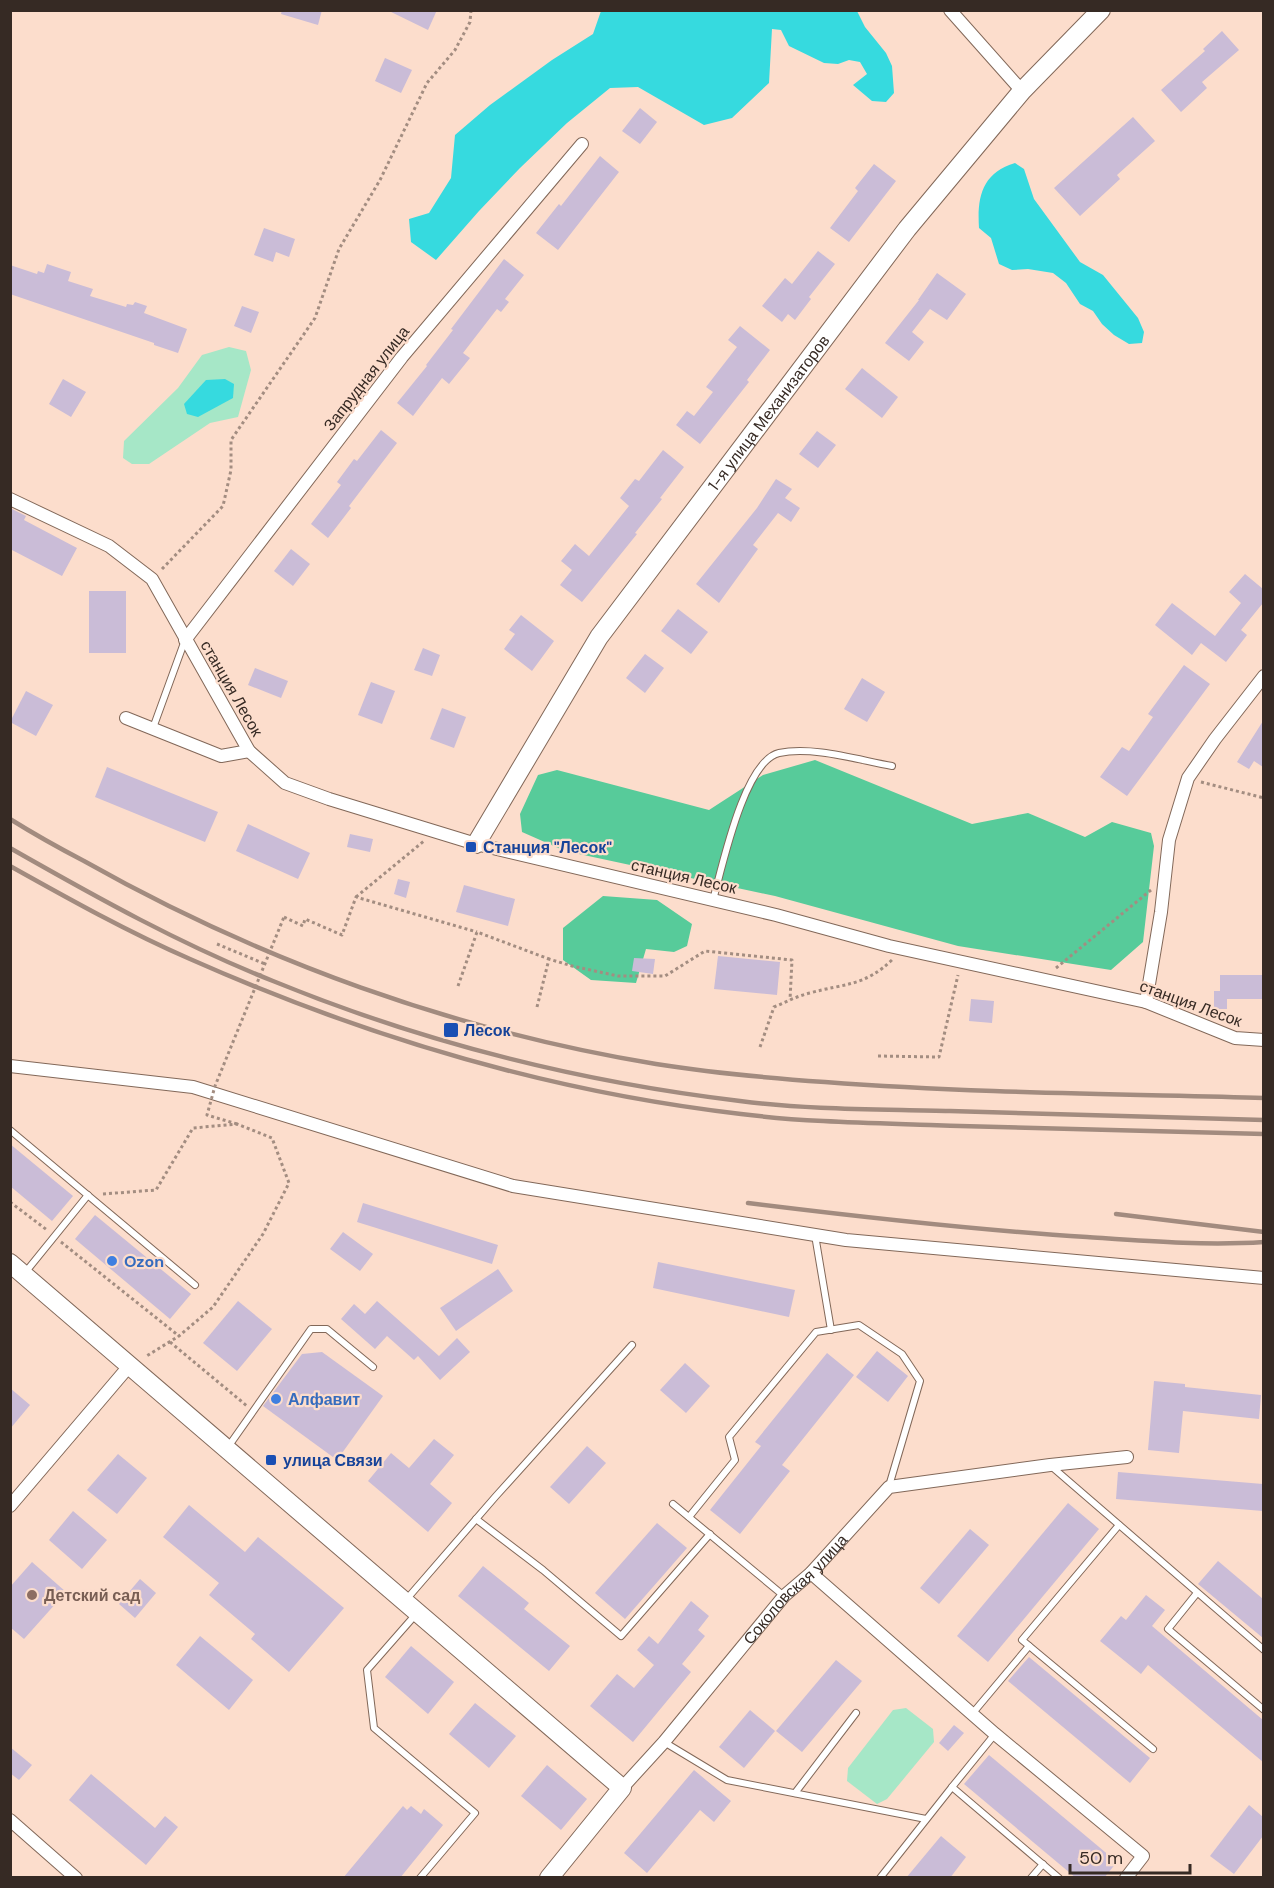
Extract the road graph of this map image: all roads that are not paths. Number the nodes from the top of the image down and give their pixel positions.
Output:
1 (950, 10) edge
2 (1101, 10) edge
3 (1022, 91) junction
4 (582, 144) dead end
5 (10, 499) edge
6 (185, 639) junction
7 (1263, 676) edge
8 (126, 718) dead end
9 (152, 729) junction
10 (249, 752) junction
11 (892, 766) dead end
12 (476, 843) junction
13 (713, 900) junction
14 (1146, 1002) junction
15 (1263, 1040) edge
16 (10, 1066) edge
17 (10, 1130) edge
18 (88, 1195) junction
19 (815, 1235) junction
20 (17, 1269) edge
21 (1263, 1278) edge
22 (195, 1285) dead end
23 (831, 1330) junction
24 (632, 1345) dead end
25 (130, 1365) junction
26 (372, 1367) dead end
27 (227, 1448) junction
28 (1126, 1457) dead end
29 (1050, 1465) junction
30 (889, 1487) junction
31 (673, 1504) dead end
32 (10, 1506) edge
33 (689, 1517) junction
34 (476, 1519) junction
35 (1119, 1525) junction
36 (710, 1534) junction
37 (811, 1573) junction
38 (1197, 1593) junction
39 (784, 1596) junction
40 (411, 1607) junction
41 (1029, 1646) junction
42 (1263, 1650) edge
43 (1263, 1710) edge
44 (856, 1713) dead end
45 (972, 1714) junction
46 (995, 1734) junction
47 (664, 1742) junction
48 (1153, 1749) dead end
49 (952, 1787) junction
50 (622, 1788) junction
51 (795, 1793) junction
52 (926, 1819) junction
53 (10, 1820) edge
54 (1043, 1864) junction
55 (76, 1878) edge
56 (420, 1878) edge
57 (549, 1878) edge
58 (880, 1878) edge
59 (1031, 1878) edge
60 (1059, 1878) edge
61 (1126, 1878) edge

1 - 3 street
2 - 3 street, 1-я улица Механизаторов
3 - 12 street, 1-я улица Механизаторов
4 - 6 street, Запрудная улица
5 - 6 street, станция Лесок
6 - 9 lane
6 - 10 street, станция Лесок
7 - 14 street
8 - 9 street
9 - 10 street
10 - 12 street, станция Лесок
11 - 13 lane
12 - 13 street, станция Лесок
13 - 14 street, станция Лесок
14 - 15 street, станция Лесок
16 - 19 street
17 - 18 lane
18 - 20 lane
18 - 22 lane
19 - 21 street
19 - 23 lane
20 - 25 street
23 - 30 lane
23 - 33 lane
24 - 34 lane
25 - 27 street
25 - 32 street
26 - 27 lane
27 - 40 street
28 - 29 street
29 - 30 street
29 - 35 lane
30 - 37 street, Соколовская улица
31 - 33 lane
33 - 36 lane
34 - 36 lane
34 - 40 lane
35 - 38 lane
35 - 41 lane
36 - 39 lane
37 - 39 street, Соколовская улица
37 - 45 street
38 - 42 lane
38 - 43 lane
39 - 47 street, Соколовская улица
40 - 50 street
40 - 56 lane
41 - 45 lane
41 - 48 lane
44 - 51 lane
45 - 46 street
46 - 49 lane
46 - 61 street
47 - 50 street, Соколовская улица
47 - 51 lane
49 - 52 lane
49 - 54 lane
50 - 57 street, Соколовская улица
51 - 52 lane
52 - 58 lane
53 - 55 street
54 - 59 lane
54 - 60 lane

